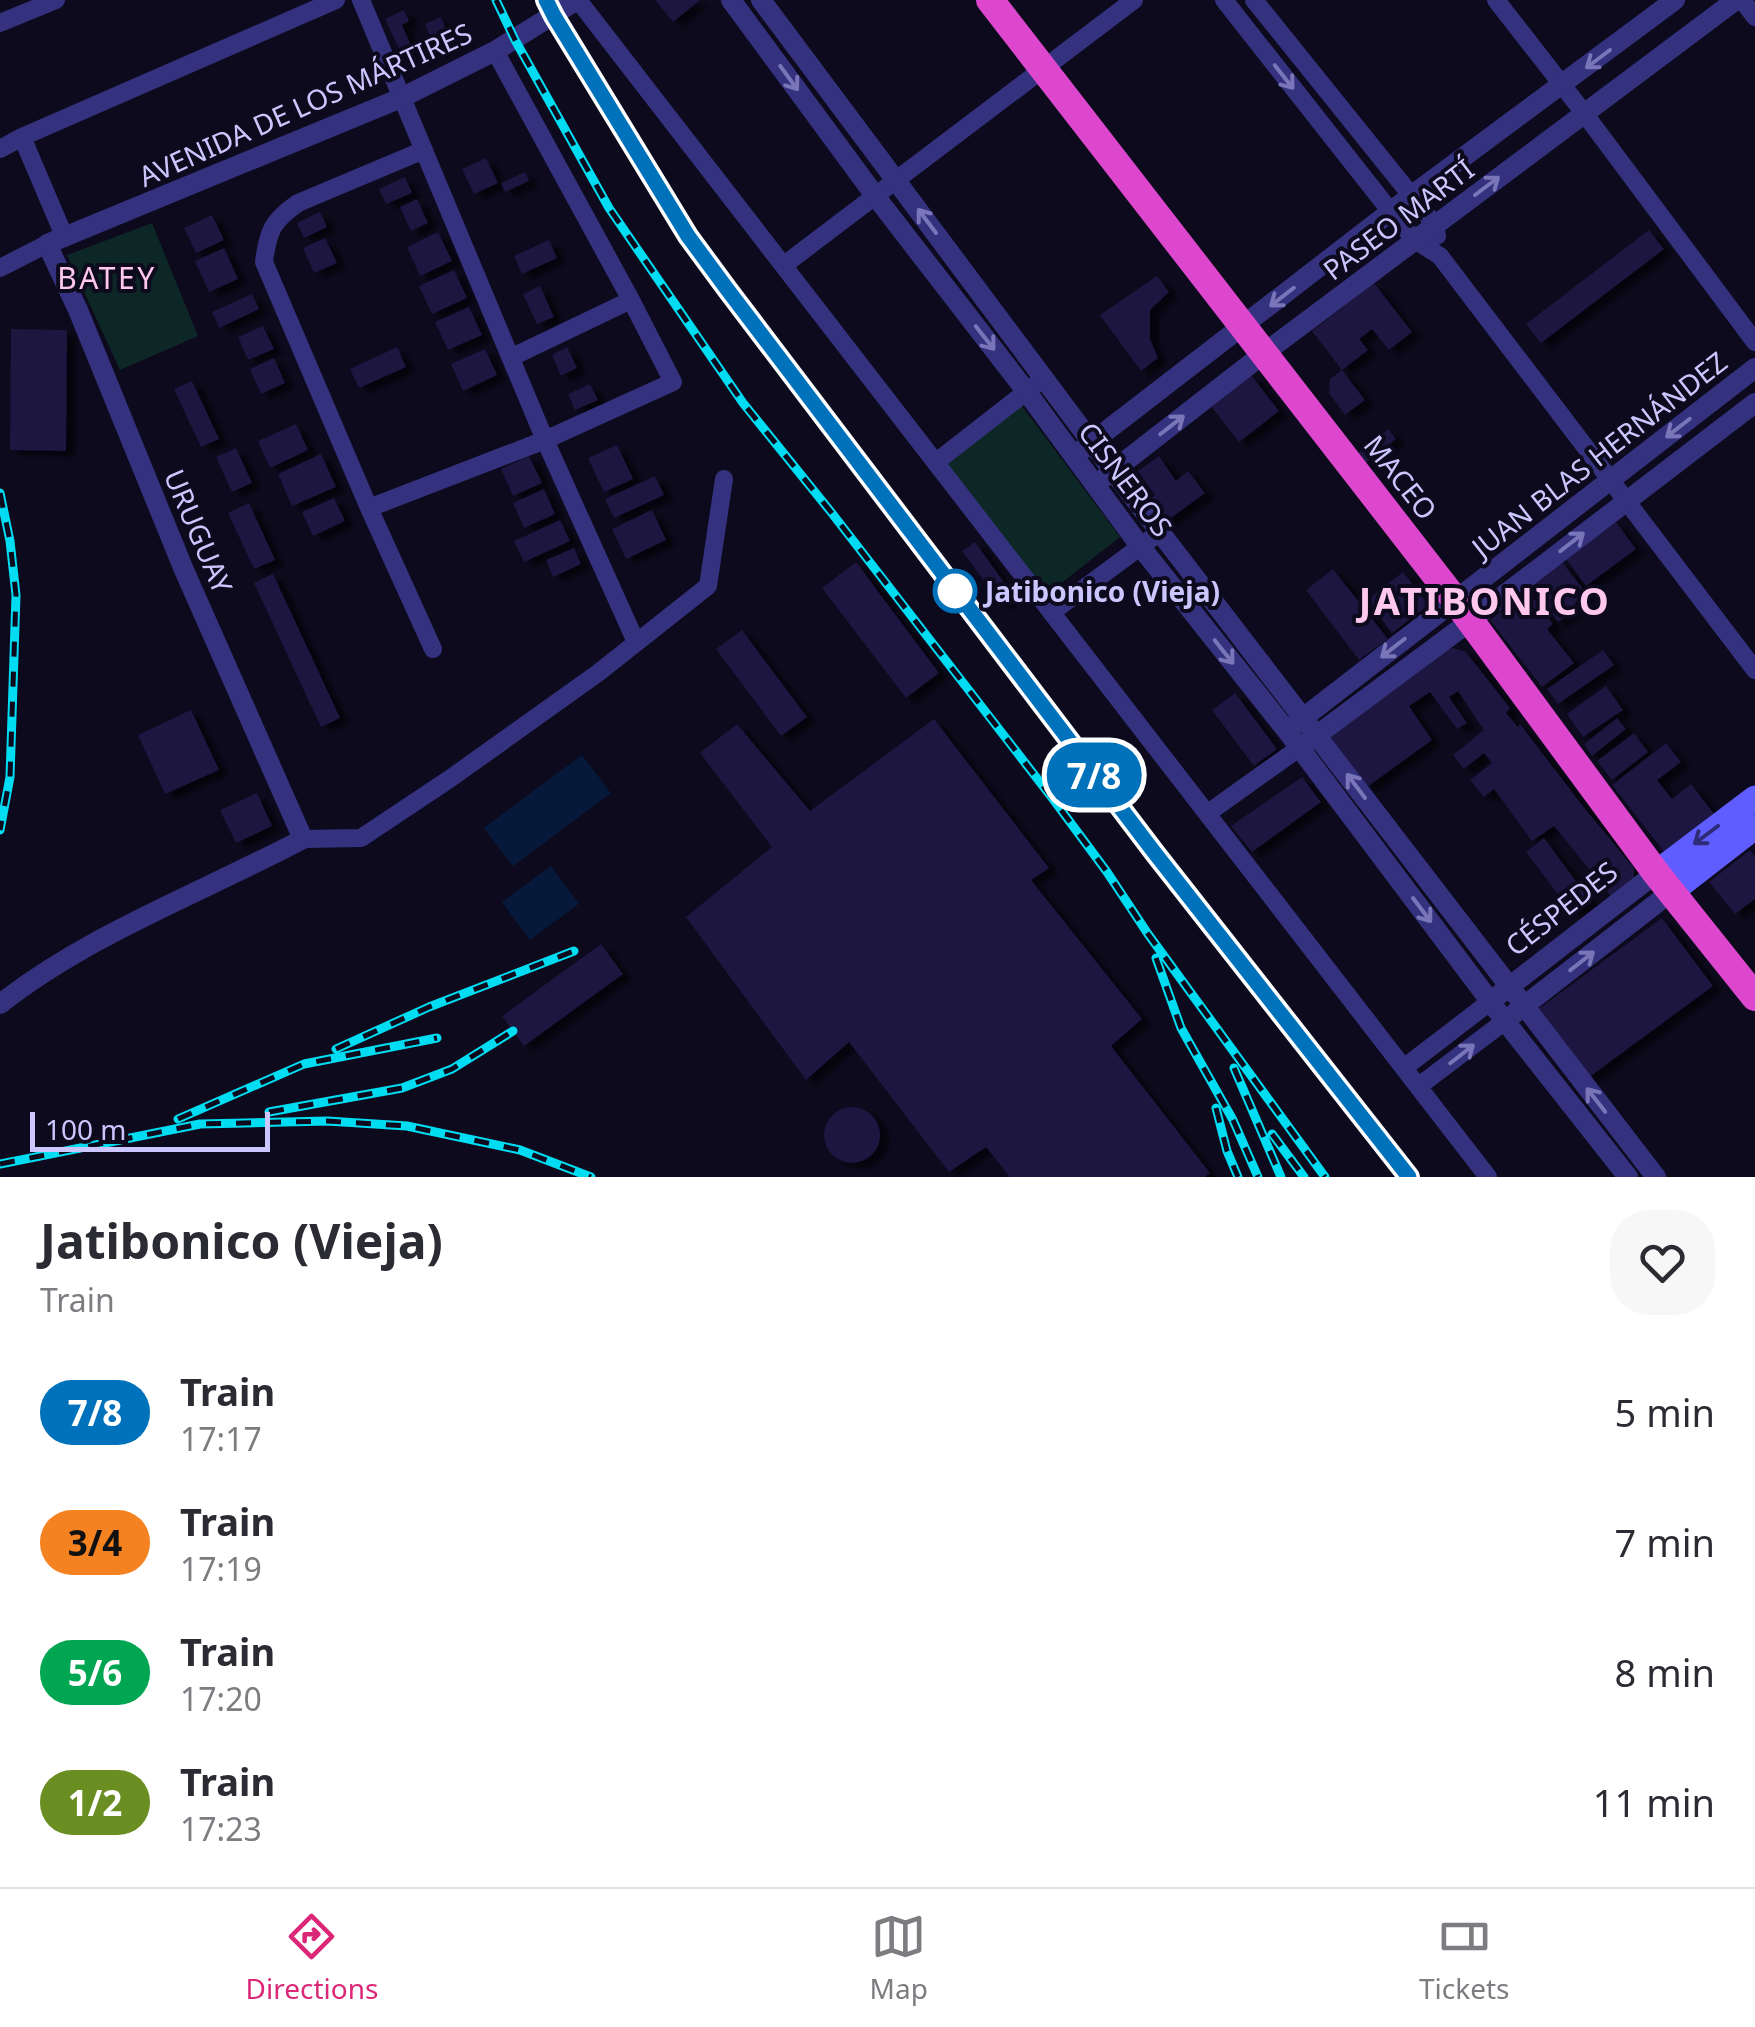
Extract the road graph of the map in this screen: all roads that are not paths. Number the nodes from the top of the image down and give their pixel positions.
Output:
1 (56, 0) edge
2 (336, 0) edge
3 (361, 0) edge
4 (577, 0) edge
5 (731, 0) edge
6 (761, 0) edge
7 (990, 0) edge
8 (1134, 0) edge
9 (1224, 0) edge
10 (1254, 0) edge
11 (1496, 0) edge
12 (1676, 0) edge
13 (1739, 0) edge
14 (1755, 17) edge
15 (0, 23) edge
16 (494, 52) junction
17 (1043, 70) junction
18 (1562, 86) junction
19 (401, 98) junction
20 (1584, 114) junction
21 (22, 138) junction
22 (0, 149) edge
23 (424, 150) junction
24 (897, 181) junction
25 (876, 196) junction
26 (1411, 196) junction
27 (1391, 212) junction
28 (1435, 225) junction
29 (56, 240) junction
30 (1415, 240) junction
31 (1440, 256) junction
32 (784, 265) junction
33 (0, 268) edge
34 (631, 300) junction
35 (1243, 328) junction
36 (1755, 342) edge
37 (1263, 354) junction
38 (512, 356) junction
39 (1755, 368) edge
40 (1044, 378) junction
41 (1026, 391) junction
42 (1755, 402) edge
43 (545, 440) junction
44 (1092, 442) junction
45 (1074, 456) junction
46 (936, 462) junction
47 (1113, 471) junction
48 (724, 479) dead end
49 (1612, 479) junction
50 (1095, 485) junction
51 (1626, 500) junction
52 (369, 508) junction
53 (1160, 532) junction
54 (1140, 546) junction
55 (1463, 610) junction
56 (1052, 612) junction
57 (636, 642) junction
58 (433, 649) dead end
59 (1755, 670) edge
60 (1304, 718) junction
61 (1317, 736) junction
62 (1293, 740) junction
63 (1755, 798) edge
64 (1208, 812) junction
65 (1755, 828) edge
66 (303, 839) junction
67 (1664, 882) junction
68 (1508, 988) junction
69 (1755, 997) edge
70 (1491, 1002) junction
71 (0, 1004) edge
72 (1523, 1007) junction
73 (1505, 1020) junction
74 (1405, 1067) junction
75 (1419, 1086) junction
76 (1488, 1177) edge
77 (1628, 1177) edge
78 (1656, 1177) edge

1 - 15 street
2 - 21 street
3 - 19 street
4 - 16 street, AVENIDA DE LOS MÁRTIRES
4 - 32 street
5 -> 25 street, CISNEROS
6 - 24 street, CISNEROS
7 - 17 highway, MACEO
8 - 17 street
9 -> 27 street
10 - 26 street
11 - 18 street
12 -> 18 street, PASEO MARTÍ
13 - 14 street
13 - 20 street, PASEO MARTÍ
16 - 19 street, AVENIDA DE LOS MÁRTIRES
16 - 34 street
17 - 24 street
17 - 35 highway, MACEO
18 - 20 street
18 - 26 street, PASEO MARTÍ
19 - 23 street
19 - 29 street, AVENIDA DE LOS MÁRTIRES
28 -> 20 street, PASEO MARTÍ
20 - 36 street
21 - 22 street
21 - 29 street
23 - 38 street
23 - 52 street
24 - 25 street
40 -> 24 street, CISNEROS
25 - 32 street
25 -> 41 street, CISNEROS
26 - 27 street, PASEO MARTÍ
26 - 28 street
27 - 30 street
27 -> 35 street, PASEO MARTÍ
28 - 30 street, PASEO MARTÍ
28 - 31 street
29 - 33 street
29 - 66 street, URUGUAY
30 - 31 street
30 - 37 street, PASEO MARTÍ
31 - 49 street
32 - 46 street
34 - 38 street
34 - 43 street
35 - 37 highway, MACEO
35 - 44 street, PASEO MARTÍ
47 -> 37 street, PASEO MARTÍ
37 - 55 highway, MACEO
38 - 43 street
39 -> 49 street, JUAN BLAS HERNÁNDEZ
40 - 41 street
40 - 44 street, CISNEROS
41 - 45 street, CISNEROS
41 - 46 street
42 - 51 street, JUAN BLAS HERNÁNDEZ
43 - 52 street
43 - 57 street
44 - 45 street, PASEO MARTÍ
44 - 47 street, CISNEROS
45 - 50 street, CISNEROS
46 - 56 street
47 - 50 street, PASEO MARTÍ
47 - 53 street, CISNEROS
48 - 57 street
49 - 51 street
49 - 55 street, JUAN BLAS HERNÁNDEZ
50 - 54 street, CISNEROS
55 -> 51 street, JUAN BLAS HERNÁNDEZ
51 - 59 street
52 - 58 street
53 - 54 street
53 - 60 street, CISNEROS
54 - 56 street
54 -> 62 street, CISNEROS
55 -> 60 street, JUAN BLAS HERNÁNDEZ
55 - 61 street, JUAN BLAS HERNÁNDEZ
55 - 67 highway, MACEO
56 - 64 street
57 - 66 street
60 - 61 street, CISNEROS
60 - 62 street, JUAN BLAS HERNÁNDEZ
61 - 62 street, JUAN BLAS HERNÁNDEZ
68 -> 61 street, CISNEROS
62 - 64 street, JUAN BLAS HERNÁNDEZ
62 -> 70 street, CISNEROS
63 -> 67 main road, CÉSPEDES
64 - 74 street
65 - 67 main road, CÉSPEDES
66 - 71 street
67 - 68 street, CÉSPEDES
67 - 69 highway, MACEO
72 -> 67 street, CÉSPEDES
68 - 70 street, CÉSPEDES
68 - 72 street, CISNEROS
70 - 73 street, CISNEROS
70 - 74 street, CÉSPEDES
72 - 73 street, CÉSPEDES
78 -> 72 street, CISNEROS
75 -> 73 street, CÉSPEDES
73 - 77 street, CISNEROS
74 - 75 street
75 - 76 street

